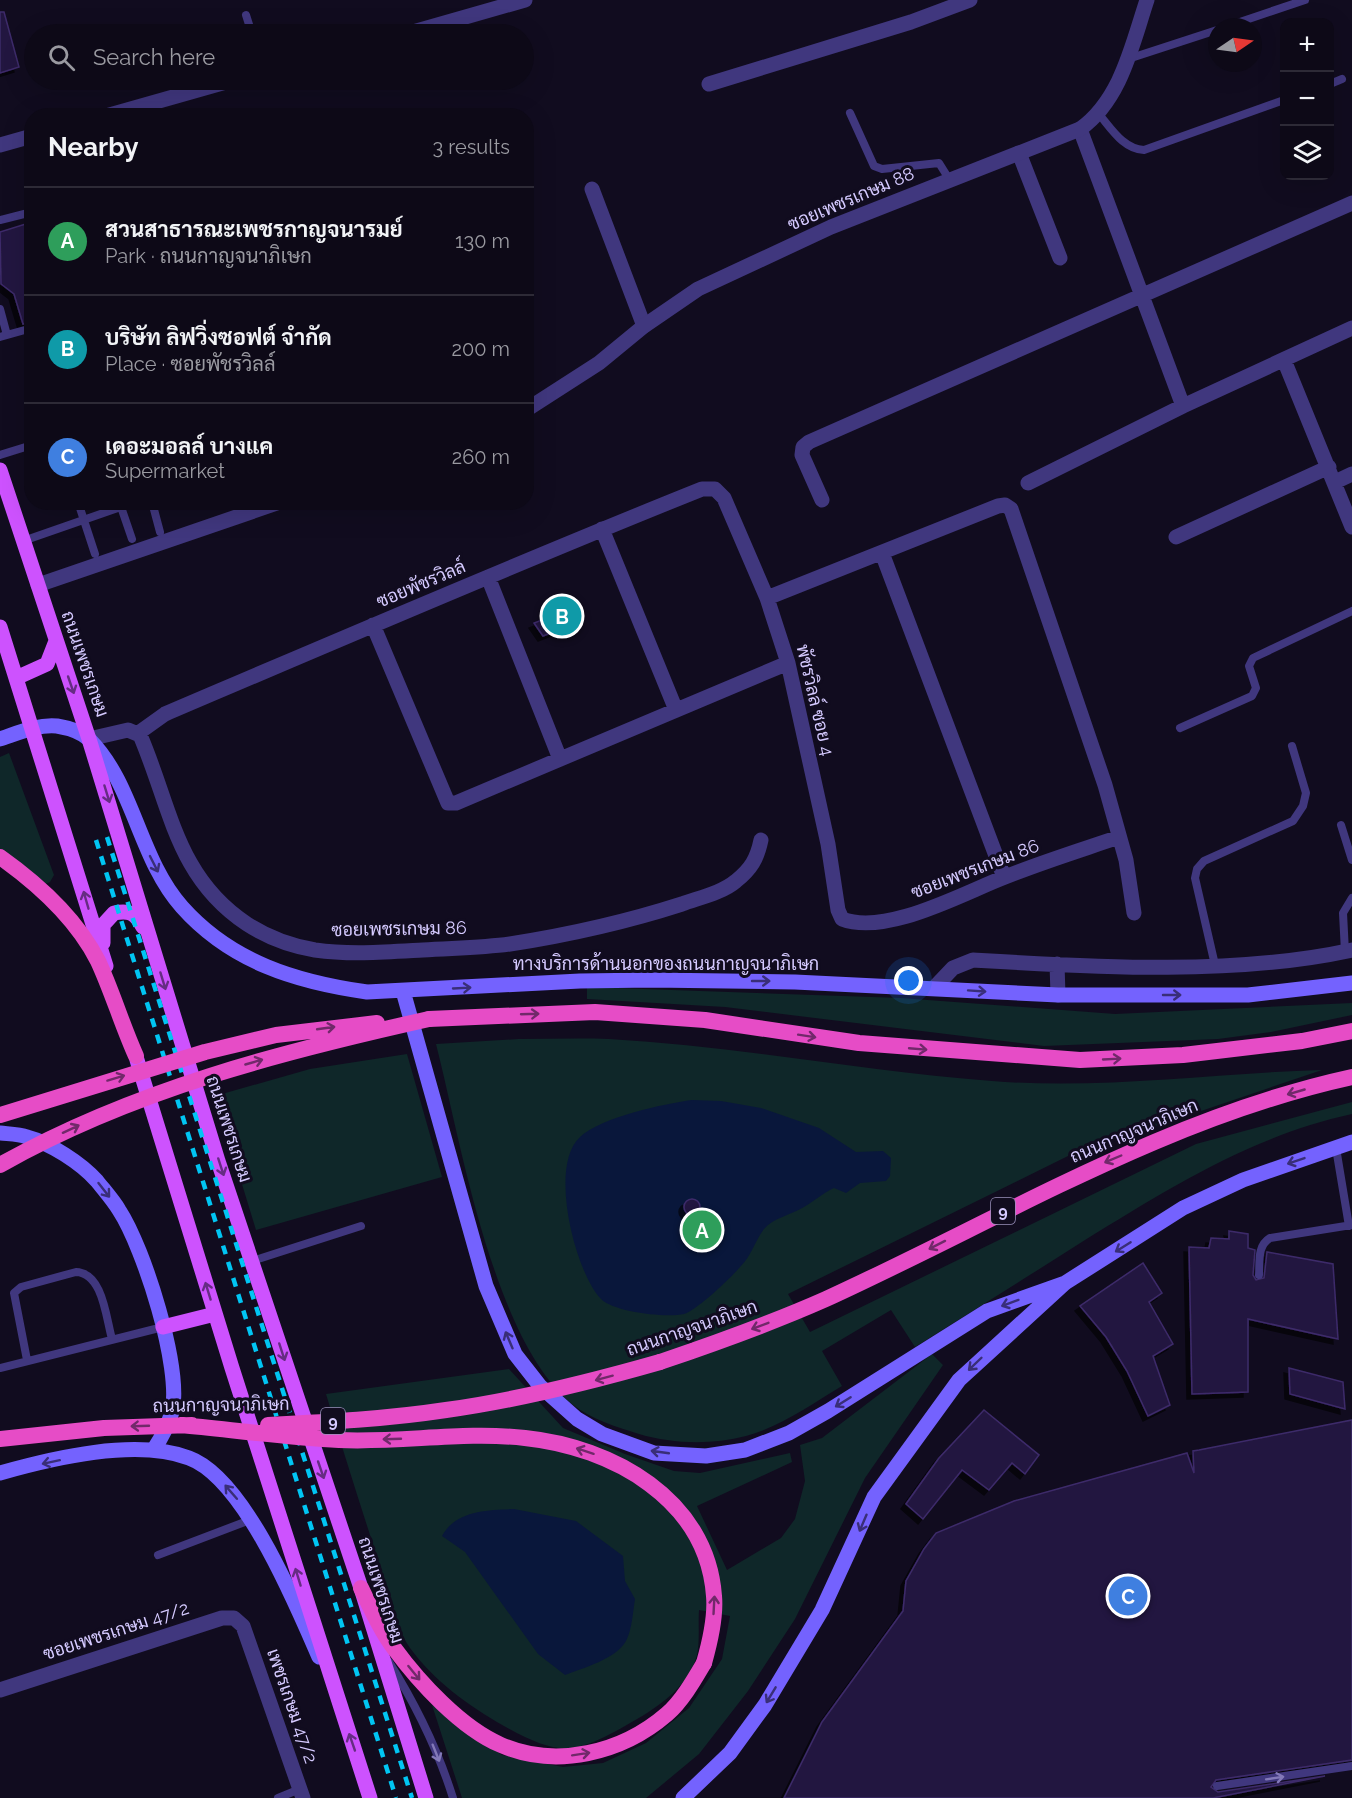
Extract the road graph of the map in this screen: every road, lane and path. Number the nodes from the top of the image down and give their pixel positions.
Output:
1 (525, 0) edge
2 (970, 0) edge
3 (1147, 0) edge
4 (1305, 0) edge
5 (246, 15) dead end
6 (1252, 18) edge
7 (249, 24) edge
8 (441, 24) edge
9 (1208, 33) edge
10 (1127, 60) junction
11 (1342, 79) dead end
12 (1334, 82) edge
13 (710, 84) dead end
14 (198, 90) edge
15 (1280, 101) edge
16 (134, 108) edge
17 (850, 113) dead end
18 (1098, 113) junction
19 (1080, 129) junction
20 (24, 138) edge
21 (0, 145) edge
22 (1018, 153) junction
23 (949, 179) junction
24 (592, 189) dead end
25 (1352, 203) edge
26 (24, 214) edge
27 (0, 220) edge
28 (1060, 258) dead end
29 (1141, 294) junction
30 (0, 309) edge
31 (644, 326) junction
32 (1352, 328) edge
33 (24, 330) edge
34 (3, 336) edge
35 (1284, 360) junction
36 (534, 406) edge
37 (1183, 406) junction
38 (24, 448) edge
39 (0, 455) edge
40 (0, 470) edge
41 (1352, 474) edge
42 (1332, 475) junction
43 (1028, 483) dead end
44 (724, 498) joint
45 (822, 500) dead end
46 (80, 510) edge
47 (108, 510) edge
48 (123, 510) edge
49 (154, 510) edge
50 (257, 510) edge
51 (83, 520) junction
52 (1352, 526) edge
53 (602, 529) junction
54 (160, 532) dead end
55 (1176, 537) dead end
56 (132, 538) dead end
57 (23, 541) junction
58 (882, 553) junction
59 (95, 554) dead end
60 (488, 577) junction
61 (38, 585) junction
62 (767, 598) junction
63 (1352, 611) edge
64 (374, 625) junction
65 (0, 627) edge
66 (56, 641) junction
67 (788, 663) junction
68 (16, 678) junction
69 (676, 710) junction
70 (33, 728) junction
71 (1180, 728) dead end
72 (137, 734) junction
73 (0, 739) edge
74 (89, 739) junction
75 (1292, 746) dead end
76 (560, 759) junction
77 (1341, 825) dead end
78 (1119, 837) junction
79 (761, 840) dead end
80 (0, 857) edge
81 (1352, 860) edge
82 (1004, 877) junction
83 (1352, 898) edge
84 (1134, 913) dead end
85 (842, 919) joint
86 (149, 938) junction
87 (1348, 951) edge
88 (102, 955) junction
89 (1057, 964) junction
90 (1215, 965) junction
91 (1352, 983) edge
92 (934, 988) junction
93 (403, 991) junction
94 (1058, 995) junction
95 (429, 1019) junction
96 (1352, 1031) edge
97 (136, 1056) junction
98 (1352, 1077) edge
99 (0, 1115) edge
100 (0, 1133) edge
101 (1352, 1142) edge
102 (1336, 1148) junction
103 (0, 1165) edge
104 (1351, 1225) edge
105 (361, 1226) dead end
106 (252, 1261) junction
107 (1259, 1275) dead end
108 (1065, 1283) junction
109 (215, 1314) junction
110 (163, 1327) junction
111 (112, 1340) junction
112 (27, 1360) junction
113 (0, 1368) edge
114 (181, 1425) junction
115 (0, 1439) edge
116 (154, 1449) junction
117 (0, 1473) edge
118 (250, 1520) junction
119 (158, 1555) dead end
120 (361, 1588) junction
121 (243, 1626) joint
122 (379, 1646) junction
123 (0, 1690) edge
124 (335, 1693) junction
125 (1352, 1766) edge
126 (1217, 1786) dead end
127 (302, 1794) edge
128 (278, 1798) edge
129 (370, 1798) edge
130 (426, 1798) edge
131 (453, 1798) edge
132 (683, 1798) edge

1 - 8 street
2 - 13 street
3 - 10 street, ซอยเพชรเกษม 88
4 - 6 lane
5 - 7 lane
9 - 10 lane
10 - 18 street, ซอยเพชรเกษม 88
11 - 12 lane
14 - 16 street
15 - 18 lane
17 - 23 lane
18 - 19 street, ซอยเพชรเกษม 88
19 - 22 street, ซอยเพชรเกษม 88
19 - 29 street
20 - 21 street
22 - 23 street, ซอยเพชรเกษม 88
22 - 28 street
23 - 31 street, ซอยเพชรเกษม 88
24 - 31 street
25 - 29 street
26 - 27 lane
29 - 37 street
29 - 45 street
30 - 34 lane
31 - 36 street, ซอยเพชรเกษม 88
32 - 35 street
33 - 34 lane
35 - 37 street
35 - 42 street
37 - 43 street
38 - 39 lane
40 - 57 main road, ถนนเพชรเกษม
41 - 42 street
42 - 52 street
42 - 55 street
44 - 53 street, ซอยพัชรวิลล์
44 - 62 street, พัชรวิลล์ ซอย 4
46 - 51 lane
47 - 51 lane
48 - 56 lane
49 - 54 lane
50 - 61 street
51 - 57 lane
51 - 59 lane
53 - 60 street, ซอยพัชรวิลล์
53 - 69 street
57 - 61 main road, ถนนเพชรเกษม
58 - 62 street
58 - 78 street
58 - 82 street
60 - 64 street, ซอยพัชรวิลล์
60 - 76 street
61 - 66 main road, ถนนเพชรเกษม
62 - 67 street, พัชรวิลล์ ซอย 4
63 - 71 lane
64 - 72 street, ซอยพัชรวิลล์
64 - 76 street
65 - 68 main road
66 - 68 main road
66 -> 74 main road, ถนนเพชรเกษม
67 - 69 street
67 - 85 street, พัชรวิลล์ ซอย 4
68 - 70 main road
69 - 76 street
70 - 73 main road
70 - 74 main road
88 -> 70 main road
72 - 74 street
72 - 79 street, ซอยเพชรเกษม 86
74 -> 86 main road, ถนนเพชรเกษม
74 -> 93 main road, ทางบริการด้านนอกของถนนกาญจนาภิเษก
75 - 90 lane
77 - 81 lane
78 - 82 street, ซอยเพชรเกษม 86
78 - 84 street
80 - 97 highway
82 - 85 street, ซอยเพชรเกษม 86
83 - 87 lane
86 - 88 main road
86 -> 106 main road, ถนนเพชรเกษม
87 - 90 street
88 - 97 main road
89 - 90 street
89 - 92 street
89 - 94 street
94 -> 91 main road, ทางบริการด้านนอกของถนนกาญจนาภิเษก
93 -> 92 main road, ทางบริการด้านนอกของถนนกาญจนาภิเษก
92 -> 94 main road, ทางบริการด้านนอกของถนนกาญจนาภิเษก
108 -> 93 main road
95 -> 96 highway
99 -> 95 highway, bridge
103 -> 95 highway, bridge
109 -> 97 main road
98 -> 114 highway, ถนนกาญจนาภิเษก / 9, bridge
100 -> 110 main road
101 - 102 main road
102 - 104 lane
102 -> 108 main road
104 - 107 lane
105 - 106 lane
106 -> 120 main road, ถนนเพชรเกษม
108 -> 132 main road
109 - 110 main road
124 -> 109 main road
110 - 111 lane
110 - 116 main road
111 - 112 lane
111 - 112 lane
112 - 113 lane
114 -> 115 highway, ถนนกาญจนาภิเษก / 9, bridge
120 -> 114 highway, bridge
116 -> 117 main road
118 -> 116 main road
118 - 119 lane
118 - 124 main road
120 - 122 main road, ถนนเพชรเกษม
121 - 123 street, ซอยเพชรเกษม 47/2
121 - 127 street, เพชรเกษม 47/2
122 - 130 main road, ถนนเพชรเกษม
122 -> 131 lane
129 -> 124 main road
126 -> 125 lane
127 - 128 lane

